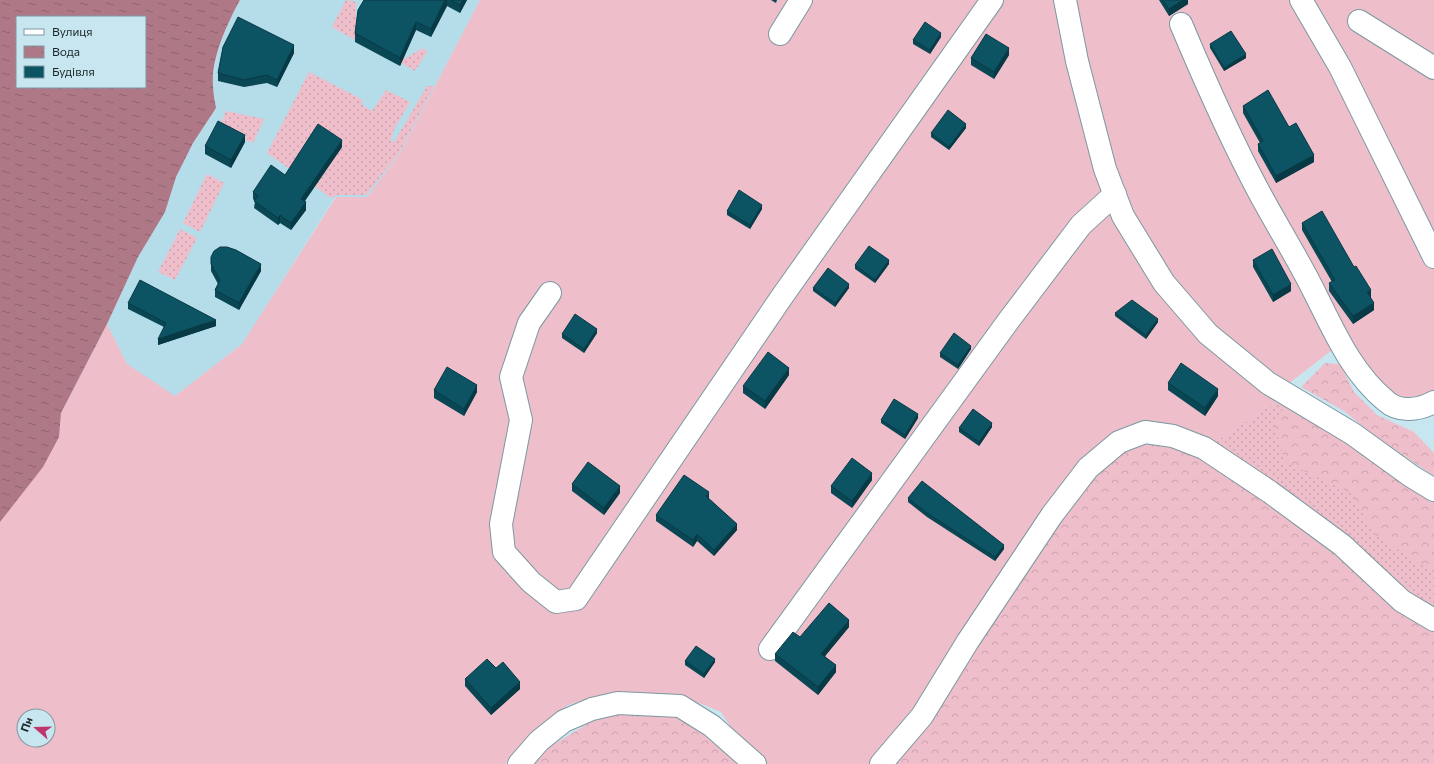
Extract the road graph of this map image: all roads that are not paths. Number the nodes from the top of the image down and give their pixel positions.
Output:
1 (801, 0) edge
2 (992, 0) edge
3 (1065, 0) edge
4 (1301, 0) edge
5 (1359, 21) dead end
6 (1181, 24) dead end
7 (780, 34) dead end
8 (1434, 68) edge
9 (1115, 194) junction
10 (1434, 257) edge
11 (550, 293) dead end
12 (1434, 402) edge
13 (1434, 490) edge
14 (1434, 620) edge
15 (770, 649) dead end
16 (519, 764) edge
17 (756, 764) edge
18 (881, 764) edge

1 - 7 lane
2 - 11 lane
3 - 9 lane
4 - 10 lane
5 - 8 lane
6 - 12 lane
9 - 13 lane
9 - 15 lane
14 - 18 lane
16 - 17 lane

